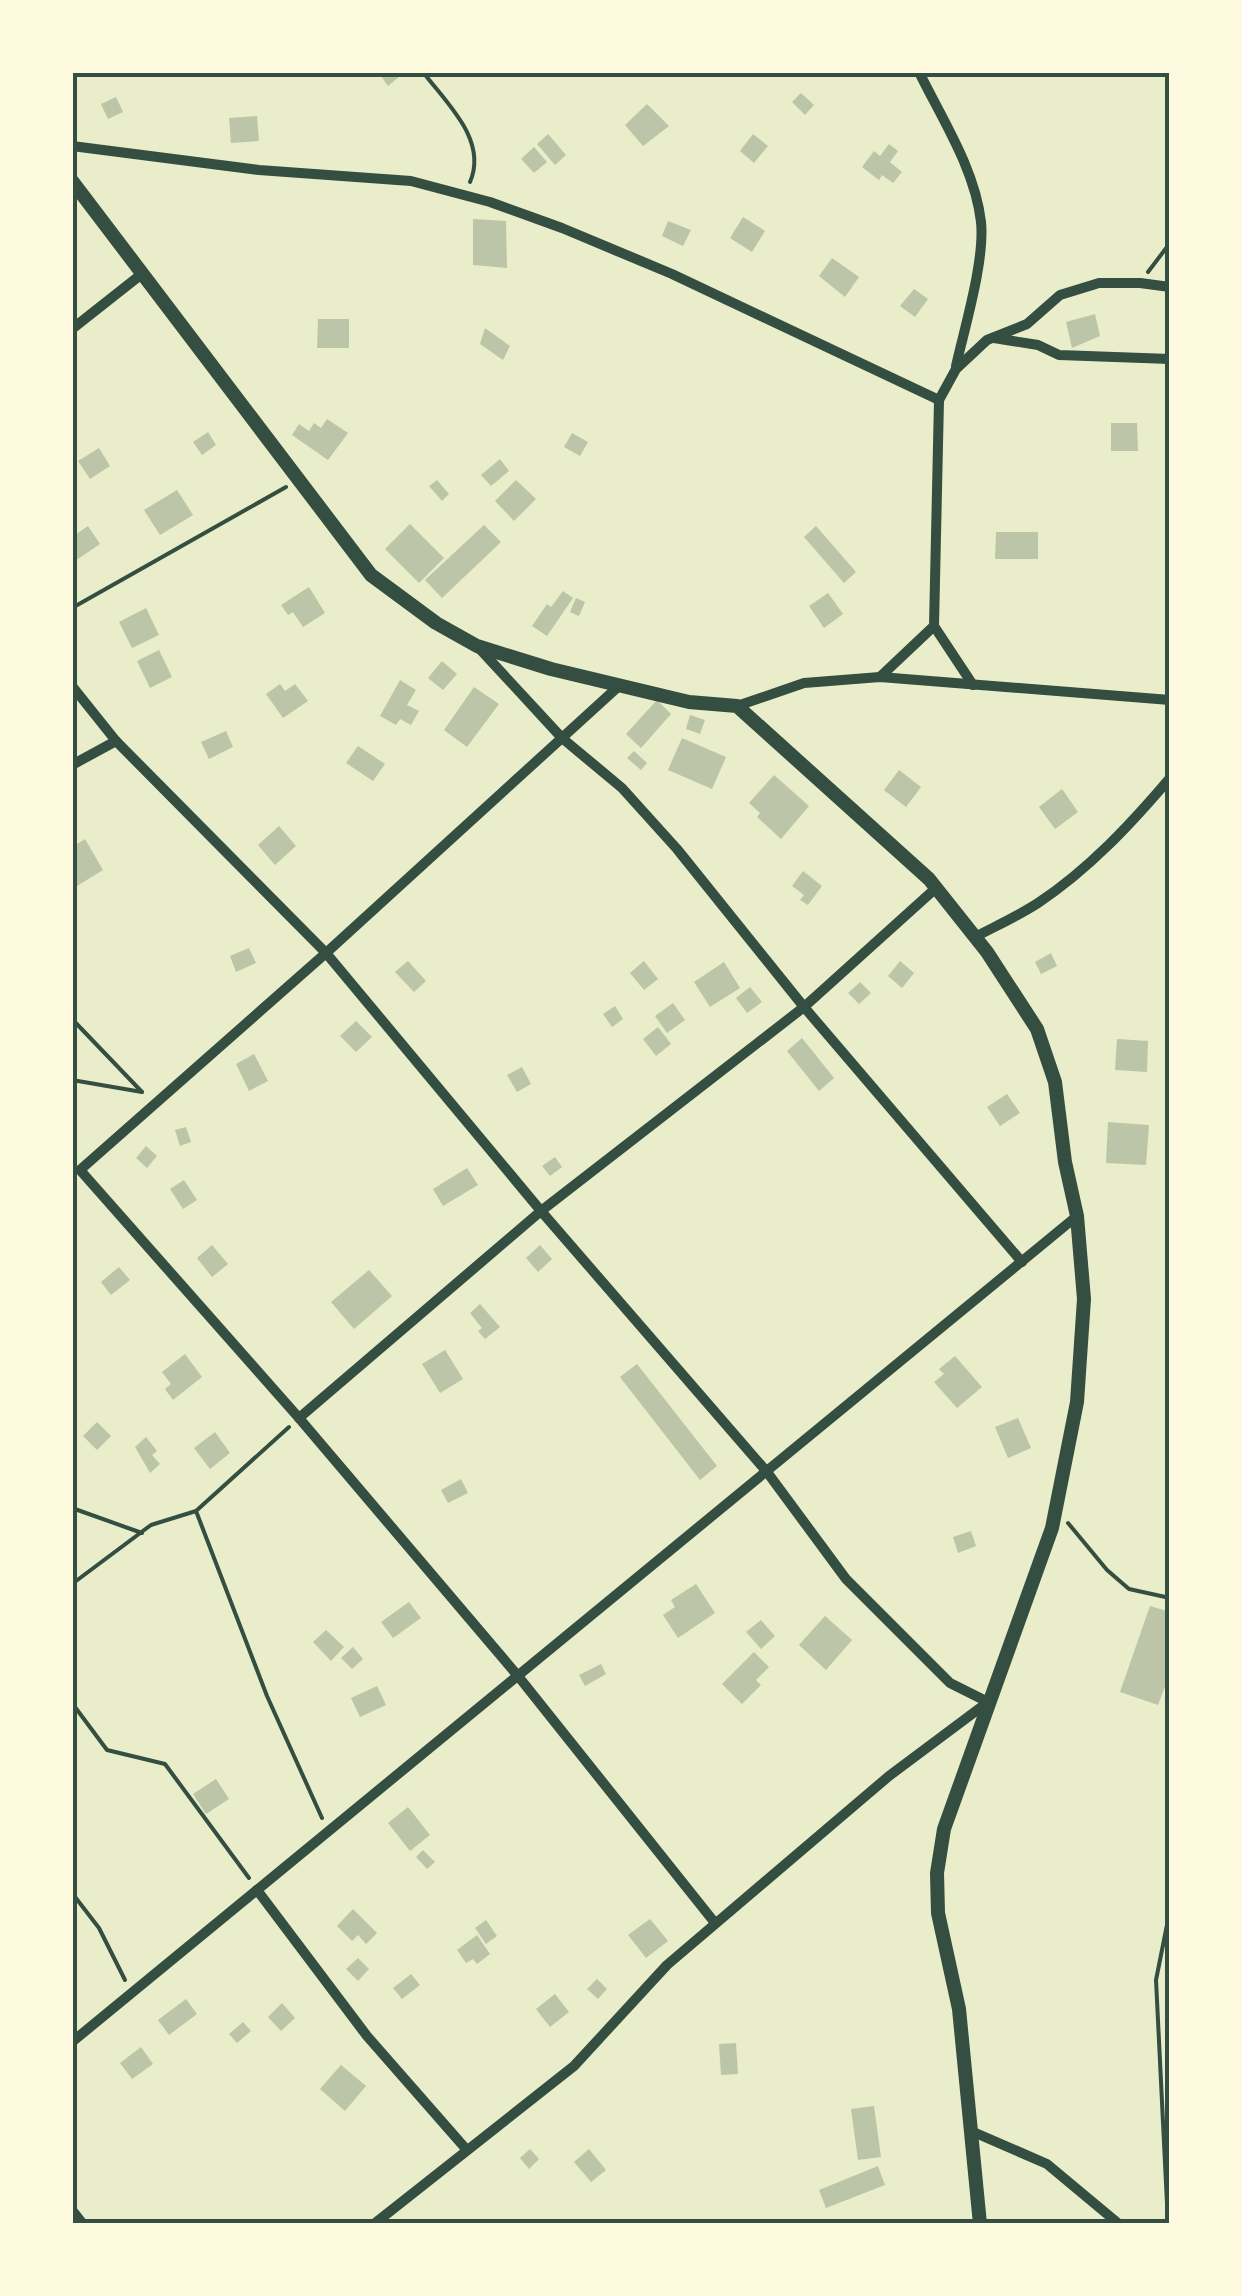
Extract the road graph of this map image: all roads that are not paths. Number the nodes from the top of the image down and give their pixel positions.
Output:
1 (919, 72) edge
2 (72, 146) edge
3 (72, 181) edge
4 (143, 273) junction
5 (1170, 287) edge
6 (72, 329) edge
7 (993, 337) junction
8 (1170, 358) edge
9 (956, 369) junction
10 (940, 400) junction
11 (934, 626) junction
12 (477, 646) junction
13 (880, 677) junction
14 (620, 685) junction
15 (973, 685) junction
16 (72, 686) edge
17 (1170, 700) edge
18 (737, 706) junction
19 (562, 738) junction
20 (116, 741) junction
21 (72, 765) edge
22 (1170, 778) edge
23 (936, 888) junction
24 (975, 936) junction
25 (326, 953) junction
26 (804, 1007) junction
27 (541, 1211) junction
28 (1077, 1216) junction
29 (1022, 1262) junction
30 (299, 1418) junction
31 (766, 1472) junction
32 (518, 1676) junction
33 (988, 1702) junction
34 (258, 1890) junction
35 (715, 1924) junction
36 (72, 2042) edge
37 (971, 2130) junction
38 (466, 2150) junction
39 (72, 2210) edge
40 (83, 2224) edge
41 (374, 2224) edge
42 (980, 2224) edge
43 (1119, 2224) edge

1 - 9 street
2 - 10 street
3 - 4 street
4 - 6 street
4 - 12 street
5 - 7 street
7 - 8 street
7 - 9 street
9 - 10 street
10 - 11 street
11 - 13 street
11 - 15 street
12 - 14 street
12 - 19 street
13 - 15 street
13 - 18 street
14 - 18 street
14 - 19 street
15 - 17 street
16 - 20 street
18 - 23 street
19 - 25 street
19 - 26 street
20 - 21 street
20 - 25 street
22 - 24 street
23 - 24 street
23 - 26 street
24 - 28 street
25 - 27 street
25 - 30 street
26 - 27 street
26 - 29 street
27 - 30 street
27 - 31 street
28 - 29 street
28 - 33 street
29 - 31 street
30 - 32 street
31 - 32 street
31 - 33 street
32 - 34 street
32 - 35 street
33 - 35 street
33 - 37 street
34 - 36 street
34 - 38 street
35 - 38 street
37 - 42 street
37 - 43 street
38 - 41 street
39 - 40 street

